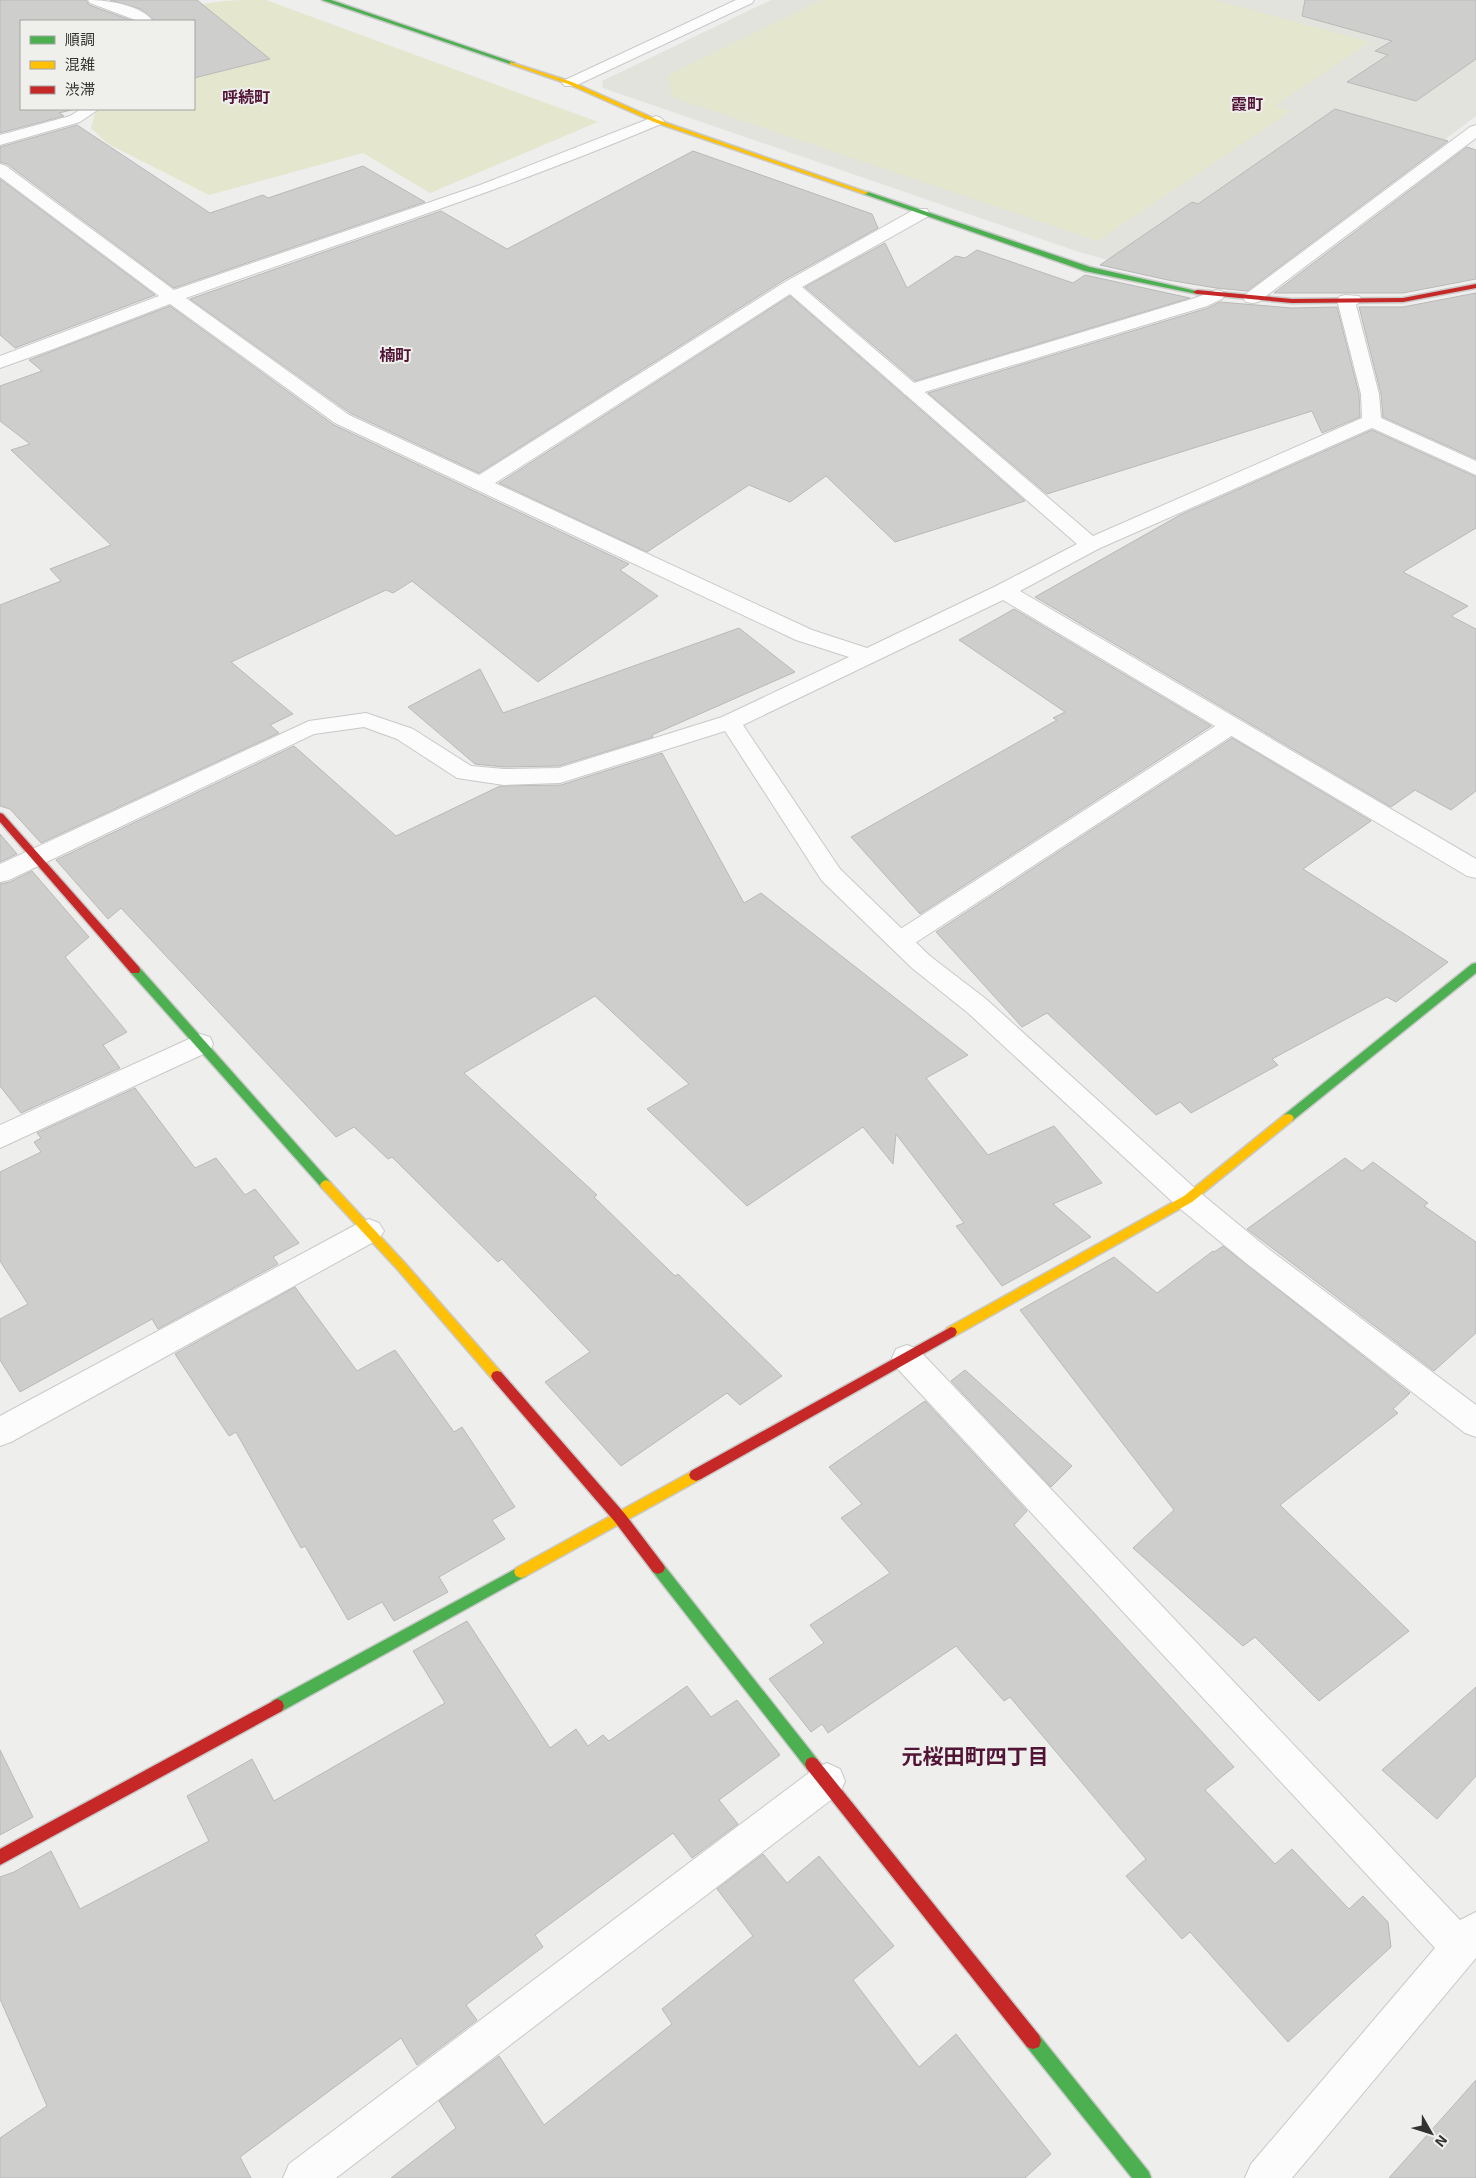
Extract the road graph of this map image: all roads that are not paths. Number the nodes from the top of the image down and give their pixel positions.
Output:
1 (95, 0) edge
2 (325, 0) edge
3 (746, 0) edge
4 (145, 20) edge
5 (570, 83) junction
6 (89, 110) edge
7 (656, 120) junction
8 (1476, 130) edge
9 (0, 140) edge
10 (0, 169) edge
11 (921, 212) junction
12 (791, 286) junction
13 (1476, 286) edge
14 (1216, 295) junction
15 (172, 297) junction
16 (1252, 298) junction
17 (1349, 300) junction
18 (0, 362) edge
19 (911, 390) junction
20 (1372, 421) junction
21 (1476, 469) edge
22 (479, 484) junction
23 (1091, 545) junction
24 (1004, 591) junction
25 (870, 656) junction
26 (730, 722) junction
27 (1231, 726) junction
28 (0, 816) edge
29 (37, 858) junction
30 (1476, 870) edge
31 (0, 874) edge
32 (900, 941) junction
33 (1476, 967) edge
34 (200, 1044) junction
35 (0, 1137) edge
36 (1188, 1199) junction
37 (369, 1231) junction
38 (906, 1358) junction
39 (1476, 1422) edge
40 (0, 1432) edge
41 (620, 1518) junction
42 (827, 1781) junction
43 (0, 1857) edge
44 (1468, 1939) edge
45 (303, 2178) edge
46 (1143, 2178) edge
47 (1265, 2178) edge

1 - 4 street
2 - 5 street
3 - 5 street
5 - 7 street
6 - 9 street
7 - 11 street
7 - 15 street
8 - 16 street
10 - 15 street
11 - 12 street
11 - 14 street
12 - 19 street
12 - 22 street
13 - 17 street
14 - 16 street
14 - 19 street
15 - 18 street
15 - 22 street
16 - 17 street
17 - 20 street
19 - 23 street
20 - 21 street
20 - 23 street
22 - 25 street
23 - 24 street
24 - 25 street
24 - 27 street
25 - 26 street
26 - 29 street
26 - 32 street
27 - 30 street
27 - 32 street
28 - 29 street
29 - 31 street
29 - 34 street
32 - 36 street
33 - 36 street
34 - 35 street
34 - 37 street
36 - 38 street
36 - 39 street
37 - 40 street
37 - 41 street
38 - 41 street
38 - 44 street
41 - 42 street
41 - 43 street
42 - 45 street
42 - 46 street
44 - 47 street

